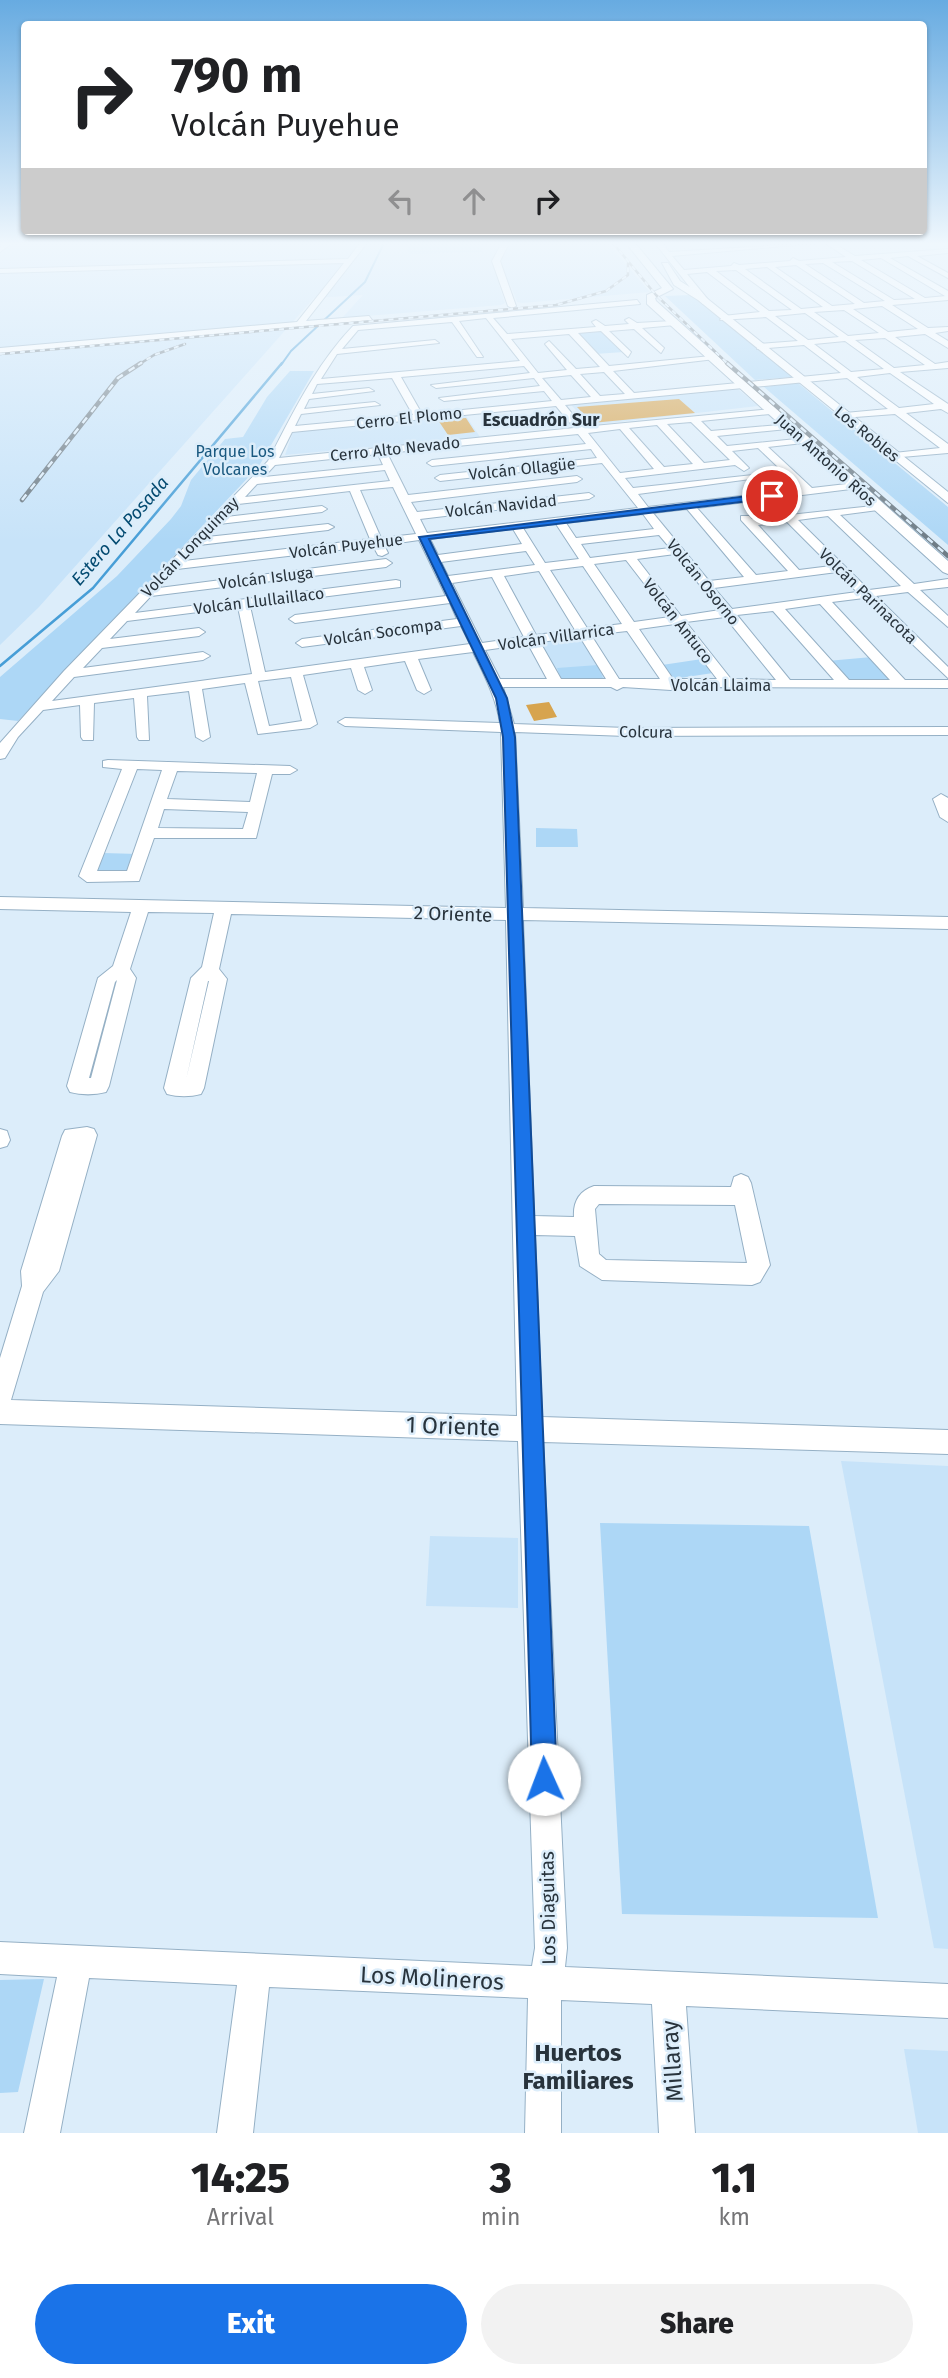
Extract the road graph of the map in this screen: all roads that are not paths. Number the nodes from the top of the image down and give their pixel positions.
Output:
1 (581, 342) edge
2 (94, 343) edge
3 (341, 343) edge
4 (434, 343) edge
5 (471, 343) edge
6 (509, 343) edge
7 (617, 343) edge
8 (652, 343) edge
9 (693, 343) edge
10 (754, 343) edge
11 (806, 343) junction
12 (811, 343) edge
13 (851, 343) edge
14 (898, 343) edge
15 (555, 344) joint
16 (411, 345) junction
17 (537, 345) dead end
18 (698, 347) junction
19 (760, 347) junction
20 (683, 348) dead end
21 (672, 349) dead end
22 (0, 351) edge
23 (440, 351) junction
24 (661, 351) junction
25 (332, 352) junction
26 (639, 352) dead end
27 (650, 352) dead end
28 (492, 354) dead end
29 (628, 354) junction
30 (480, 355) junction
31 (617, 355) dead end
32 (468, 356) dead end
33 (595, 356) junction
34 (606, 356) dead end
35 (526, 363) junction
36 (948, 365) edge
37 (933, 366) junction
38 (334, 367) dead end
39 (718, 367) junction
40 (322, 368) junction
41 (453, 369) junction
42 (606, 369) junction
43 (891, 370) junction
44 (428, 372) junction
45 (574, 372) junction
46 (395, 375) junction
47 (536, 375) junction
48 (848, 375) junction
49 (948, 376) edge
50 (362, 378) junction
51 (801, 379) junction
52 (630, 380) dead end
53 (618, 381) junction
54 (314, 382) junction
55 (436, 385) junction
56 (741, 386) junction
57 (546, 388) junction
58 (369, 391) junction
59 (632, 396) junction
60 (305, 397) junction
61 (444, 398) junction
62 (598, 400) junction
63 (559, 404) junction
64 (375, 405) junction
65 (946, 407) edge
66 (770, 411) junction
67 (896, 411) junction
68 (297, 412) junction
69 (454, 414) junction
70 (845, 416) junction
71 (419, 417) junction
72 (693, 419) junction
73 (383, 421) junction
74 (659, 422) junction
75 (622, 426) junction
76 (787, 426) junction
77 (286, 430) junction
78 (580, 430) junction
79 (709, 434) junction
80 (485, 440) junction
81 (803, 440) junction
82 (760, 445) junction
83 (423, 446) junction
84 (593, 446) junction
85 (724, 449) junction
86 (948, 450) edge
87 (382, 451) junction
88 (496, 456) junction
89 (894, 456) junction
90 (604, 460) junction
91 (272, 462) junction
92 (737, 462) junction
93 (432, 463) junction
94 (565, 464) junction
95 (701, 466) junction
96 (390, 467) junction
97 (506, 471) junction
98 (662, 471) junction
99 (310, 475) junction
100 (617, 476) junction
101 (440, 478) junction
102 (753, 478) junction
103 (577, 480) junction
104 (253, 481) junction
105 (397, 484) junction
106 (514, 486) junction
107 (855, 486) junction
108 (354, 488) junction
109 (316, 492) junction
110 (630, 492) junction
111 (810, 492) junction
112 (449, 494) junction
113 (589, 496) junction
114 (772, 496) junction
115 (405, 499) junction
116 (948, 499) edge
117 (234, 501) junction
118 (730, 501) junction
119 (525, 503) junction
120 (690, 506) junction
121 (878, 507) junction
122 (322, 509) junction
123 (646, 511) junction
124 (831, 513) junction
125 (413, 516) junction
126 (604, 516) junction
127 (789, 518) junction
128 (216, 521) junction
129 (559, 521) junction
130 (538, 523) junction
131 (750, 523) junction
132 (516, 526) junction
133 (328, 527) junction
134 (662, 531) junction
135 (424, 537) junction
136 (573, 541) junction
137 (195, 542) junction
138 (377, 542) junction
139 (335, 547) junction
140 (528, 547) junction
141 (677, 550) junction
142 (276, 554) junction
143 (629, 556) junction
144 (434, 559) junction
145 (587, 562) junction
146 (386, 563) junction
147 (172, 566) junction
148 (541, 568) junction
149 (840, 568) junction
150 (948, 569) edge
151 (496, 573) junction
152 (797, 573) junction
153 (283, 576) junction
154 (753, 579) junction
155 (444, 580) junction
156 (948, 583) edge
157 (396, 584) junction
158 (706, 585) junction
159 (911, 588) junction
160 (146, 593) junction
161 (867, 594) junction
162 (289, 597) junction
163 (454, 599) junction
164 (823, 600) junction
165 (243, 603) junction
166 (404, 605) junction
167 (777, 607) junction
168 (195, 609) junction
169 (728, 613) junction
170 (122, 618) junction
171 (295, 619) junction
172 (678, 620) junction
173 (465, 622) junction
174 (948, 623) edge
175 (631, 626) junction
176 (199, 632) junction
177 (583, 633) junction
178 (532, 640) junction
179 (302, 643) junction
180 (97, 645) junction
181 (477, 648) junction
182 (203, 656) junction
183 (410, 657) junction
184 (356, 664) junction
185 (303, 671) junction
186 (69, 674) junction
187 (948, 674) edge
188 (255, 678) junction
189 (495, 683) junction
190 (901, 684) junction
191 (948, 684) edge
192 (202, 685) junction
193 (557, 685) junction
194 (671, 685) junction
195 (728, 685) junction
196 (787, 685) junction
197 (846, 685) junction
198 (617, 686) junction
199 (365, 690) dead end
200 (424, 690) dead end
201 (140, 693) junction
202 (87, 700) junction
203 (38, 707) junction
204 (345, 722) dead end
205 (508, 729) junction
206 (948, 731) edge
207 (88, 737) dead end
208 (144, 737) dead end
209 (203, 737) dead end
210 (0, 755) edge
211 (108, 764) dead end
212 (131, 765) junction
213 (172, 766) junction
214 (266, 769) junction
215 (290, 770) dead end
216 (941, 799) dead end
217 (158, 804) junction
218 (257, 807) junction
219 (948, 817) edge
220 (148, 833) junction
221 (110, 877) junction
222 (99, 905) junction
223 (141, 906) junction
224 (2, 907) edge
225 (224, 907) junction
226 (515, 915) junction
227 (948, 923) edge
228 (121, 970) junction
229 (210, 971) junction
230 (524, 1225) junction
231 (585, 1227) junction
232 (33, 1286) junction
233 (0, 1398) edge
234 (0, 1412) edge
235 (530, 1429) junction
236 (948, 1442) edge
237 (0, 1958) edge
238 (76, 1962) junction
239 (255, 1970) junction
240 (547, 1983) junction
241 (667, 1988) junction
242 (948, 2001) edge
243 (42, 2133) edge
244 (234, 2133) edge
245 (543, 2133) edge
246 (677, 2133) edge

1 - 33 street
2 - 22 street
3 - 25 street, Volcán Lonquimay
4 - 23 street
5 - 30 street
6 - 35 street, Volcán Osorno
7 - 29 street
8 - 24 street
9 - 18 main road, Juan Antonio Ríos
10 - 19 main road, Los Robles
11 - 12 street
11 - 19 street
11 - 48 street
13 - 43 street
14 - 37 street
15 - 17 street
15 - 45 street
16 - 23 street
16 - 25 street
16 - 44 street
18 - 20 street
18 - 39 main road, Juan Antonio Ríos
19 - 51 main road, Los Robles
21 - 24 street
23 - 41 street
24 - 27 street
25 - 40 street, Volcán Lonquimay
26 - 29 street
28 - 30 street
29 - 31 street
30 - 32 street
33 - 34 street
33 - 42 street
35 - 41 street
35 - 47 street, Volcán Osorno
36 - 37 street, Cerro El Plomo
37 - 43 street, Cerro El Plomo
37 - 49 street
38 - 40 street
39 - 42 street
39 - 56 main road, Juan Antonio Ríos
40 - 54 street, Volcán Lonquimay
41 - 44 street
42 - 45 street
42 - 53 street
43 - 48 street, Cerro El Plomo
43 - 65 street
44 - 46 street
44 - 55 street
45 - 47 street
45 - 62 street
46 - 50 street
46 - 71 street
47 - 55 street
47 - 57 street, Volcán Osorno
48 - 51 street, Cerro El Plomo
48 - 67 street
50 - 54 street
50 - 58 street
51 - 56 street, Cerro El Plomo
51 - 70 main road, Los Robles
52 - 53 street
53 - 59 street
54 - 60 street, Volcán Lonquimay
55 - 61 street
56 - 59 street, Cerro El Plomo
56 - 66 main road, Juan Antonio Ríos
57 - 61 street
57 - 63 street, Volcán Osorno
58 - 60 street
58 - 64 street
59 - 62 street, Cerro El Plomo
60 - 68 street, Volcán Lonquimay
61 - 69 street
62 - 63 street, Cerro El Plomo
63 - 69 street, Cerro El Plomo
63 - 78 street, Volcán Osorno
64 - 68 street
64 - 73 street
65 - 67 street
66 - 72 street, Cerro Alto Nevado
66 - 76 main road, Juan Antonio Ríos
67 - 70 street
67 - 86 street
68 - 77 street, Volcán Lonquimay
69 - 71 street, Cerro El Plomo
70 - 89 main road, Los Robles
71 - 73 street, Cerro El Plomo
72 - 74 street, Cerro Alto Nevado
72 - 79 street
73 - 77 street, Cerro El Plomo
74 - 75 street, Cerro Alto Nevado
74 - 95 street
75 - 78 street, Cerro Alto Nevado
75 - 98 street
76 - 79 street
76 - 81 main road, Juan Antonio Ríos
77 - 91 street, Volcán Lonquimay
78 - 80 street, Cerro Alto Nevado
78 - 84 street, Volcán Osorno
79 - 85 street
80 - 83 street, Cerro Alto Nevado
80 - 88 street
81 - 82 street
81 - 107 main road, Juan Antonio Ríos
82 - 85 street
82 - 111 street
83 - 87 street, Cerro Alto Nevado
83 - 93 street
84 - 88 street
84 - 90 street, Volcán Osorno
85 - 92 street
86 - 89 street
87 - 91 street, Cerro Alto Nevado
87 - 96 street, Los Diaguitas
88 - 93 street
88 - 97 street
89 - 116 main road, Los Robles
90 - 94 street, Volcán Ollagüe
90 - 100 street, Volcán Osorno
91 - 104 street, Volcán Lonquimay
92 - 95 street
92 - 102 street
93 - 101 street
94 - 97 street, Volcán Ollagüe
94 - 103 street
95 - 98 street
96 - 99 street
96 - 105 street, Los Diaguitas
97 - 101 street, Volcán Ollagüe
98 - 100 street
99 - 104 street
99 - 109 street
100 - 110 street, Volcán Osorno
101 - 112 street
102 - 110 street
102 - 114 street
103 - 106 street
103 - 113 street
104 - 117 street, Volcán Lonquimay
105 - 108 street
105 - 115 street, Los Diaguitas
106 - 112 street
106 - 119 street
107 - 111 street, Volcán Puyehue
107 - 121 main road, Juan Antonio Ríos
108 - 109 street
108 - 138 street
109 - 117 street
109 - 122 street
110 - 123 street, Volcán Osorno
111 - 114 street, Volcán Puyehue
112 - 115 street
113 - 119 street, Volcán Navidad
113 - 126 street
114 - 118 street, Volcán Puyehue
115 - 125 street, Los Diaguitas
117 - 128 street, Volcán Lonquimay
118 - 120 street, Volcán Puyehue
118 - 131 street
119 - 125 street, Volcán Navidad
119 - 130 street
120 - 123 street, Volcán Puyehue
120 - 154 street
121 - 124 street
121 - 150 main road, Juan Antonio Ríos
122 - 128 street
122 - 133 street
123 - 126 street, Volcán Puyehue
123 - 134 street, Volcán Osorno
124 - 127 street
124 - 159 street
125 - 135 street, Los Diaguitas
126 - 129 street, Volcán Puyehue
127 - 131 street
127 - 149 street, Volcán Parinacota
128 - 137 street, Volcán Lonquimay
129 - 130 street, Volcán Puyehue
129 - 136 street
130 - 132 street, Volcán Puyehue
131 - 152 street
132 - 135 street, Volcán Puyehue
132 - 140 street
133 - 137 street
133 - 139 street
134 - 136 street
134 - 141 street, Volcán Osorno
135 - 138 street, Volcán Puyehue
135 - 144 street, Los Diaguitas
136 - 145 street
137 - 147 street, Volcán Lonquimay
138 - 139 street, Volcán Puyehue
138 - 146 street
139 - 142 street, Volcán Puyehue
140 - 144 street
140 - 148 street
141 - 143 street
141 - 158 street, Volcán Osorno
142 - 147 street, Volcán Puyehue
142 - 153 street
143 - 145 street
143 - 172 street, Volcán Antuco
144 - 155 street, Los Diaguitas
145 - 148 street
145 - 175 street
146 - 153 street, Volcán Isluga
146 - 157 street
147 - 160 street, Volcán Lonquimay
148 - 151 street
148 - 177 street
149 - 152 street
149 - 161 street, Volcán Parinacota
151 - 155 street
151 - 178 street
152 - 154 street
153 - 160 street, Volcán Isluga
153 - 162 street
154 - 158 street
155 - 163 street, Los Diaguitas
156 - 159 street, Volcán Villarrica
157 - 162 street, Volcán Llullaillaco
157 - 166 street
158 - 169 street, Volcán Osorno
159 - 161 street, Volcán Villarrica
159 - 174 street
160 - 170 street, Volcán Lonquimay
161 - 164 street, Volcán Villarrica
161 - 187 street, Volcán Parinacota
162 - 165 street, Volcán Llullaillaco
162 - 171 street
163 - 166 street
163 - 173 street, Los Diaguitas
164 - 167 street, Volcán Villarrica
164 - 190 street
165 - 168 street, Volcán Llullaillaco
165 - 188 street
166 - 171 street
167 - 169 street, Volcán Villarrica
167 - 197 street
168 - 170 street, Volcán Llullaillaco
168 - 176 street
169 - 172 street, Volcán Villarrica
169 - 196 street, Volcán Osorno
170 - 180 street, Volcán Lonquimay
171 - 179 street
172 - 175 street, Volcán Villarrica
172 - 195 street, Volcán Antuco
173 - 179 street, Volcán Socompa
173 - 181 street, Los Diaguitas
175 - 177 street, Volcán Villarrica
175 - 194 street
176 - 180 street
176 - 182 street
177 - 178 street, Volcán Villarrica
177 - 198 street
178 - 181 street, Volcán Villarrica
178 - 193 street
179 - 185 street
180 - 186 street, Volcán Lonquimay
181 - 183 street, Volcán Villarrica
181 - 189 street, Los Diaguitas
182 - 186 street
182 - 192 street
183 - 184 street, Volcán Villarrica
183 - 200 street
184 - 185 street, Volcán Villarrica
184 - 199 street
185 - 188 street, Volcán Villarrica
185 - 188 street
186 - 203 street, Volcán Lonquimay
188 - 192 street, Volcán Villarrica
189 - 193 street, Volcán Llaima
189 - 205 street, Los Diaguitas
190 - 191 street, Volcán Llaima
190 - 197 street, Volcán Llaima
192 - 201 street, Volcán Villarrica
192 - 209 street
193 - 198 street, Volcán Llaima
194 - 195 street, Volcán Llaima
194 - 198 street, Volcán Llaima
195 - 196 street, Volcán Llaima
196 - 197 street, Volcán Llaima
201 - 202 street, Volcán Villarrica
201 - 208 street
202 - 203 street, Volcán Villarrica
202 - 207 street
203 - 210 street, Volcán Lonquimay
204 - 205 street, Colcura
205 - 206 street, Colcura
205 - 226 street, Los Diaguitas
211 - 212 street
212 - 213 street
212 - 221 street
213 - 214 street
213 - 217 street
214 - 215 street
214 - 218 street
216 - 219 street
217 - 218 street
217 - 220 street
218 - 220 street
220 - 221 street
221 - 222 street
222 - 223 street, 2 Oriente
222 - 224 street, 2 Oriente
223 - 225 street, 2 Oriente
223 - 228 street
225 - 226 street, 2 Oriente
225 - 229 street
226 - 227 street, 2 Oriente
226 - 230 street, Los Diaguitas
228 - 228 street
229 - 229 street
230 - 231 street
230 - 235 street, Los Diaguitas
231 - 231 street
232 - 232 street
232 - 233 street
234 - 235 street, 1 Oriente
235 - 236 street, 1 Oriente
235 - 240 street, Los Diaguitas
237 - 238 street, Los Molineros
238 - 239 street, Los Molineros
238 - 243 street
239 - 240 street, Los Molineros
239 - 244 street
240 - 241 street, Los Molineros
240 - 245 street, Los Diaguitas
241 - 242 street, Los Molineros
241 - 246 street, Millaray

